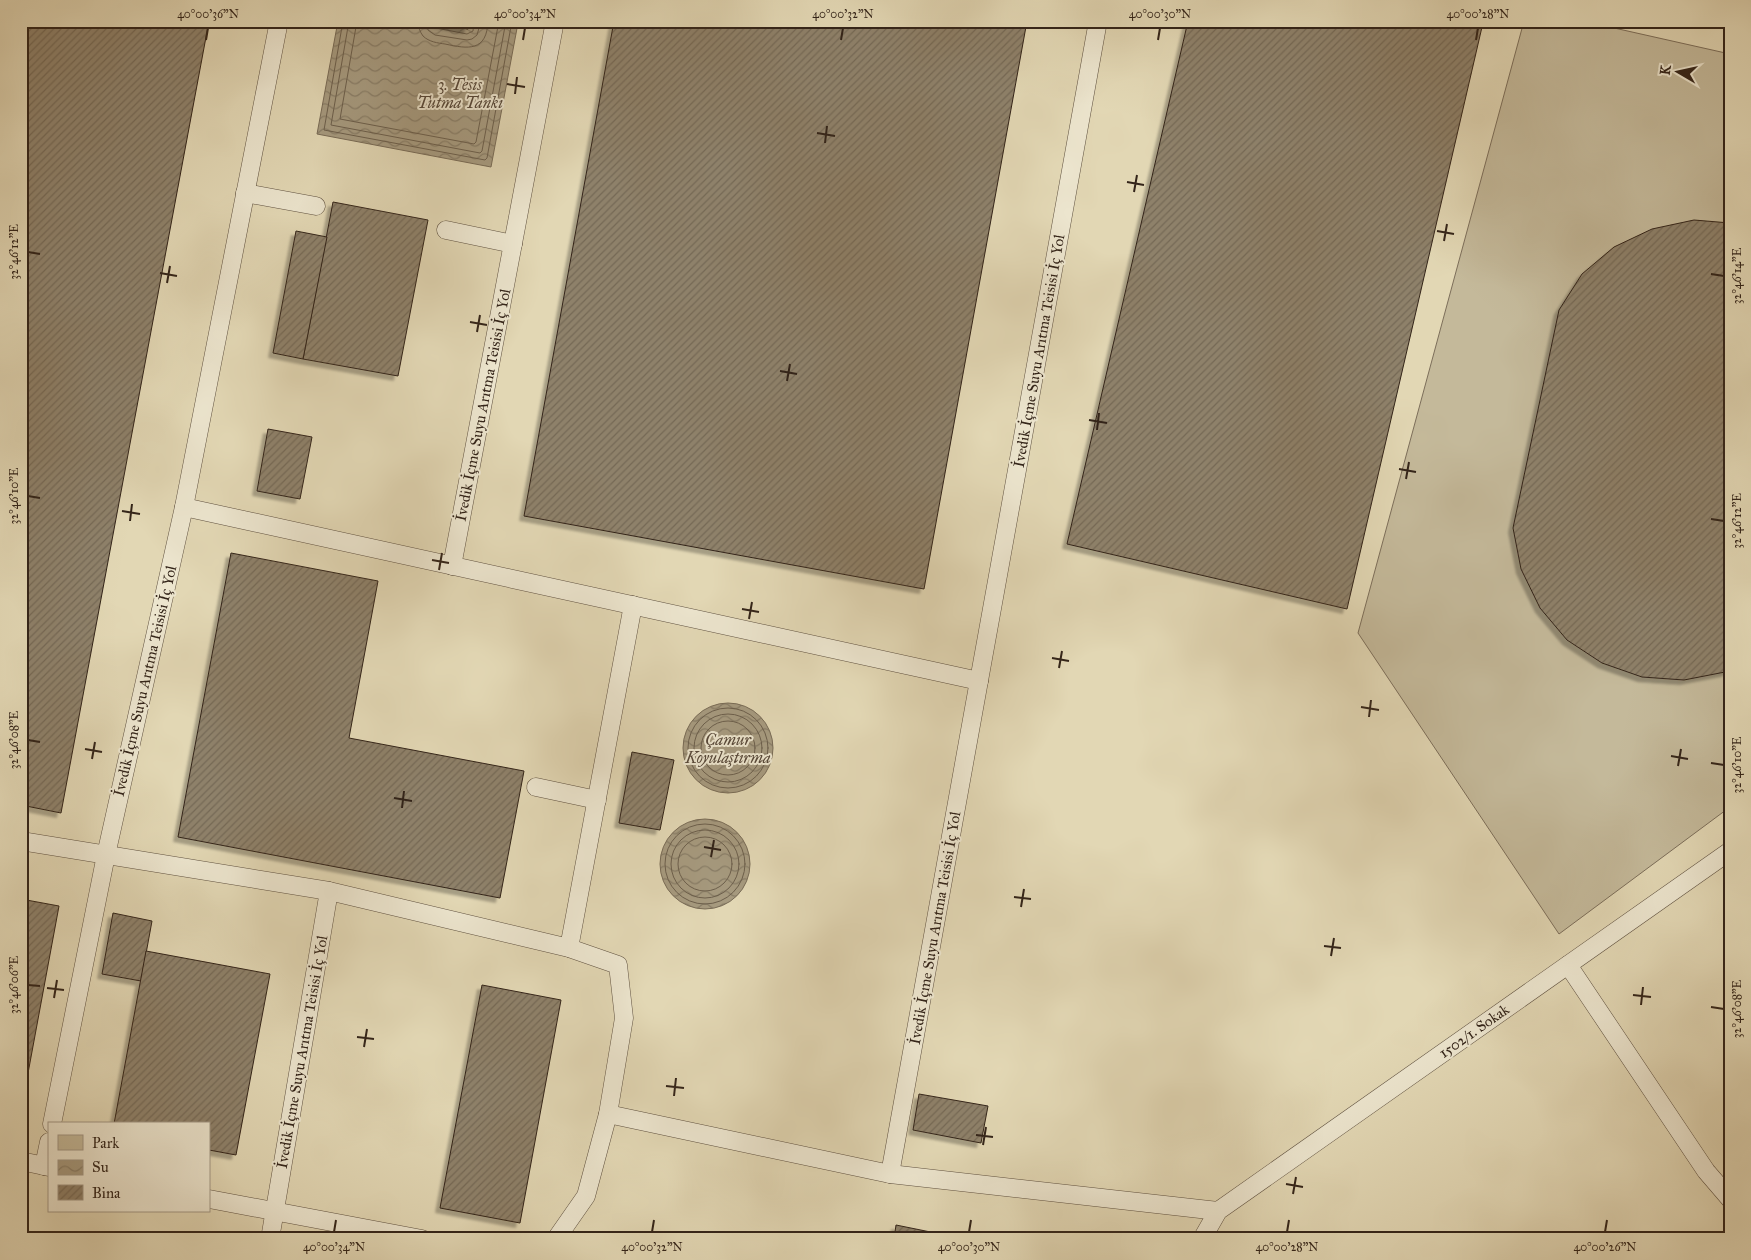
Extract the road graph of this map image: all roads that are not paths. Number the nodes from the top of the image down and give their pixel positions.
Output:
1 (279, 21) edge
2 (554, 21) edge
3 (1098, 21) edge
4 (246, 193) junction
5 (316, 206) dead end
6 (446, 230) dead end
7 (513, 244) junction
8 (184, 507) junction
9 (452, 566) junction
10 (633, 605) junction
11 (979, 680) junction
12 (536, 787) dead end
13 (597, 800) junction
14 (21, 841) edge
15 (1730, 851) edge
16 (106, 855) junction
17 (329, 891) junction
18 (569, 948) junction
19 (1568, 964) junction
20 (608, 1114) junction
21 (52, 1122) edge
22 (48, 1150) edge
23 (21, 1161) edge
24 (46, 1166) edge
25 (890, 1174) junction
26 (210, 1199) edge
27 (1730, 1200) edge
28 (1218, 1211) junction
29 (275, 1212) junction
30 (270, 1239) edge
31 (422, 1239) edge
32 (556, 1239) edge
33 (1202, 1239) edge

1 - 4 lane, İvedik İçme Suyu Arıtma Teisisi İç Yol
2 - 7 lane, İvedik İçme Suyu Arıtma Teisisi İç Yol
3 - 11 lane, İvedik İçme Suyu Arıtma Teisisi İç Yol
4 - 5 lane
4 - 8 lane, İvedik İçme Suyu Arıtma Teisisi İç Yol
6 - 7 lane
7 - 9 lane, İvedik İçme Suyu Arıtma Teisisi İç Yol
8 - 9 lane
8 - 16 lane, İvedik İçme Suyu Arıtma Teisisi İç Yol
9 - 10 lane
10 - 11 lane
10 - 13 lane
11 - 25 lane, İvedik İçme Suyu Arıtma Teisisi İç Yol
12 - 13 lane
13 - 18 lane
14 - 16 lane
15 - 19 lane, 1502/1. Sokak
16 - 17 lane
16 - 21 lane, İvedik İçme Suyu Arıtma Teisisi İç Yol
17 - 18 lane
17 - 29 lane, İvedik İçme Suyu Arıtma Teisisi İç Yol
18 - 20 lane
19 - 27 lane
19 - 28 lane, 1502/1. Sokak
20 - 25 lane
20 - 32 lane
22 - 24 lane
23 - 24 lane
25 - 28 lane
26 - 29 lane
28 - 33 lane
29 - 30 lane, İvedik İçme Suyu Arıtma Teisisi İç Yol
29 - 31 lane

